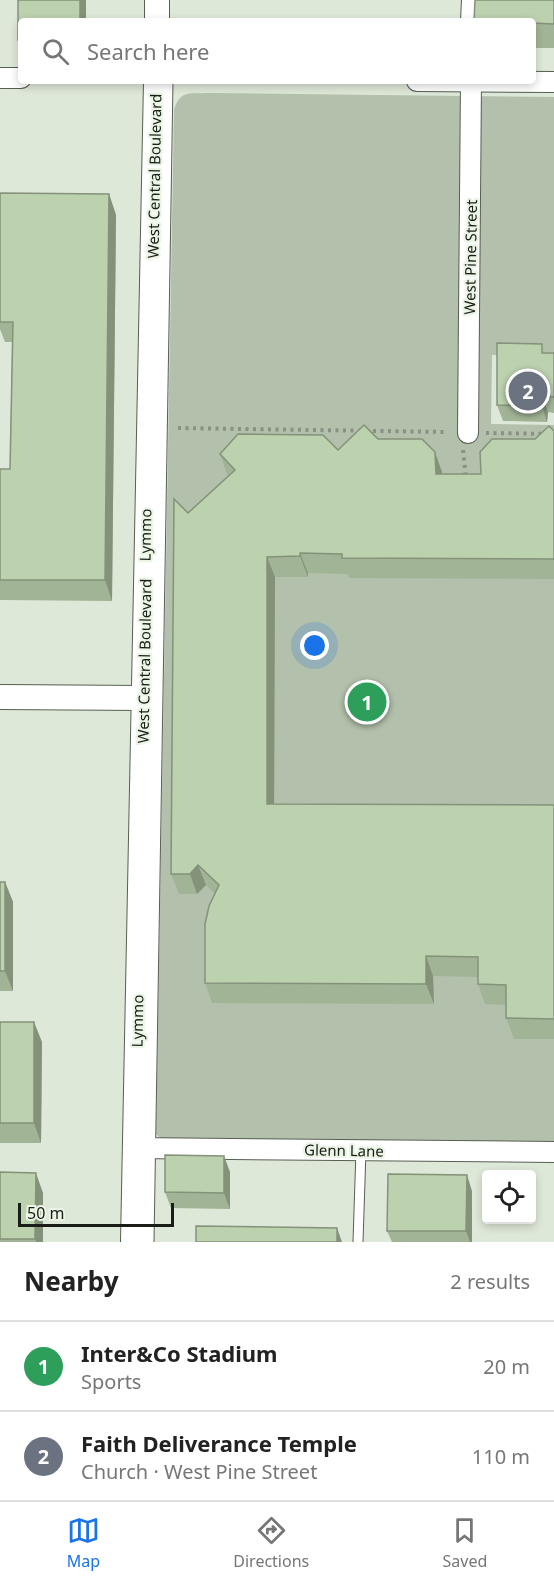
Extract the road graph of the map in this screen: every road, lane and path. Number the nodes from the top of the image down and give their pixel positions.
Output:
1 (157, 0) edge
2 (472, 0) edge
3 (157, 18) edge
4 (471, 18) edge
5 (0, 78) edge
6 (18, 78) edge
7 (536, 82) edge
8 (554, 82) edge
9 (156, 84) edge
10 (168, 84) edge
11 (471, 84) edge
12 (178, 428) dead end
13 (465, 433) junction
14 (554, 434) edge
15 (466, 484) edge
16 (0, 698) edge
17 (143, 698) junction
18 (142, 1148) junction
19 (361, 1150) junction
20 (554, 1152) edge
21 (133, 1242) edge
22 (149, 1242) edge
23 (358, 1242) edge

1 - 3 street
2 - 4 street
5 - 6 street
7 - 8 street
9 - 17 street, West Central Boulevard
10 - 18 lane, Lymmo
11 - 13 street, West Pine Street
12 - 13 path
13 - 14 path
13 - 15 path
16 - 17 street
17 - 18 street, West Central Boulevard
18 - 19 street, Glenn Lane
18 - 21 street, West Central Boulevard
18 - 22 lane, Lymmo
19 - 20 street, Glenn Lane
19 - 23 lane

